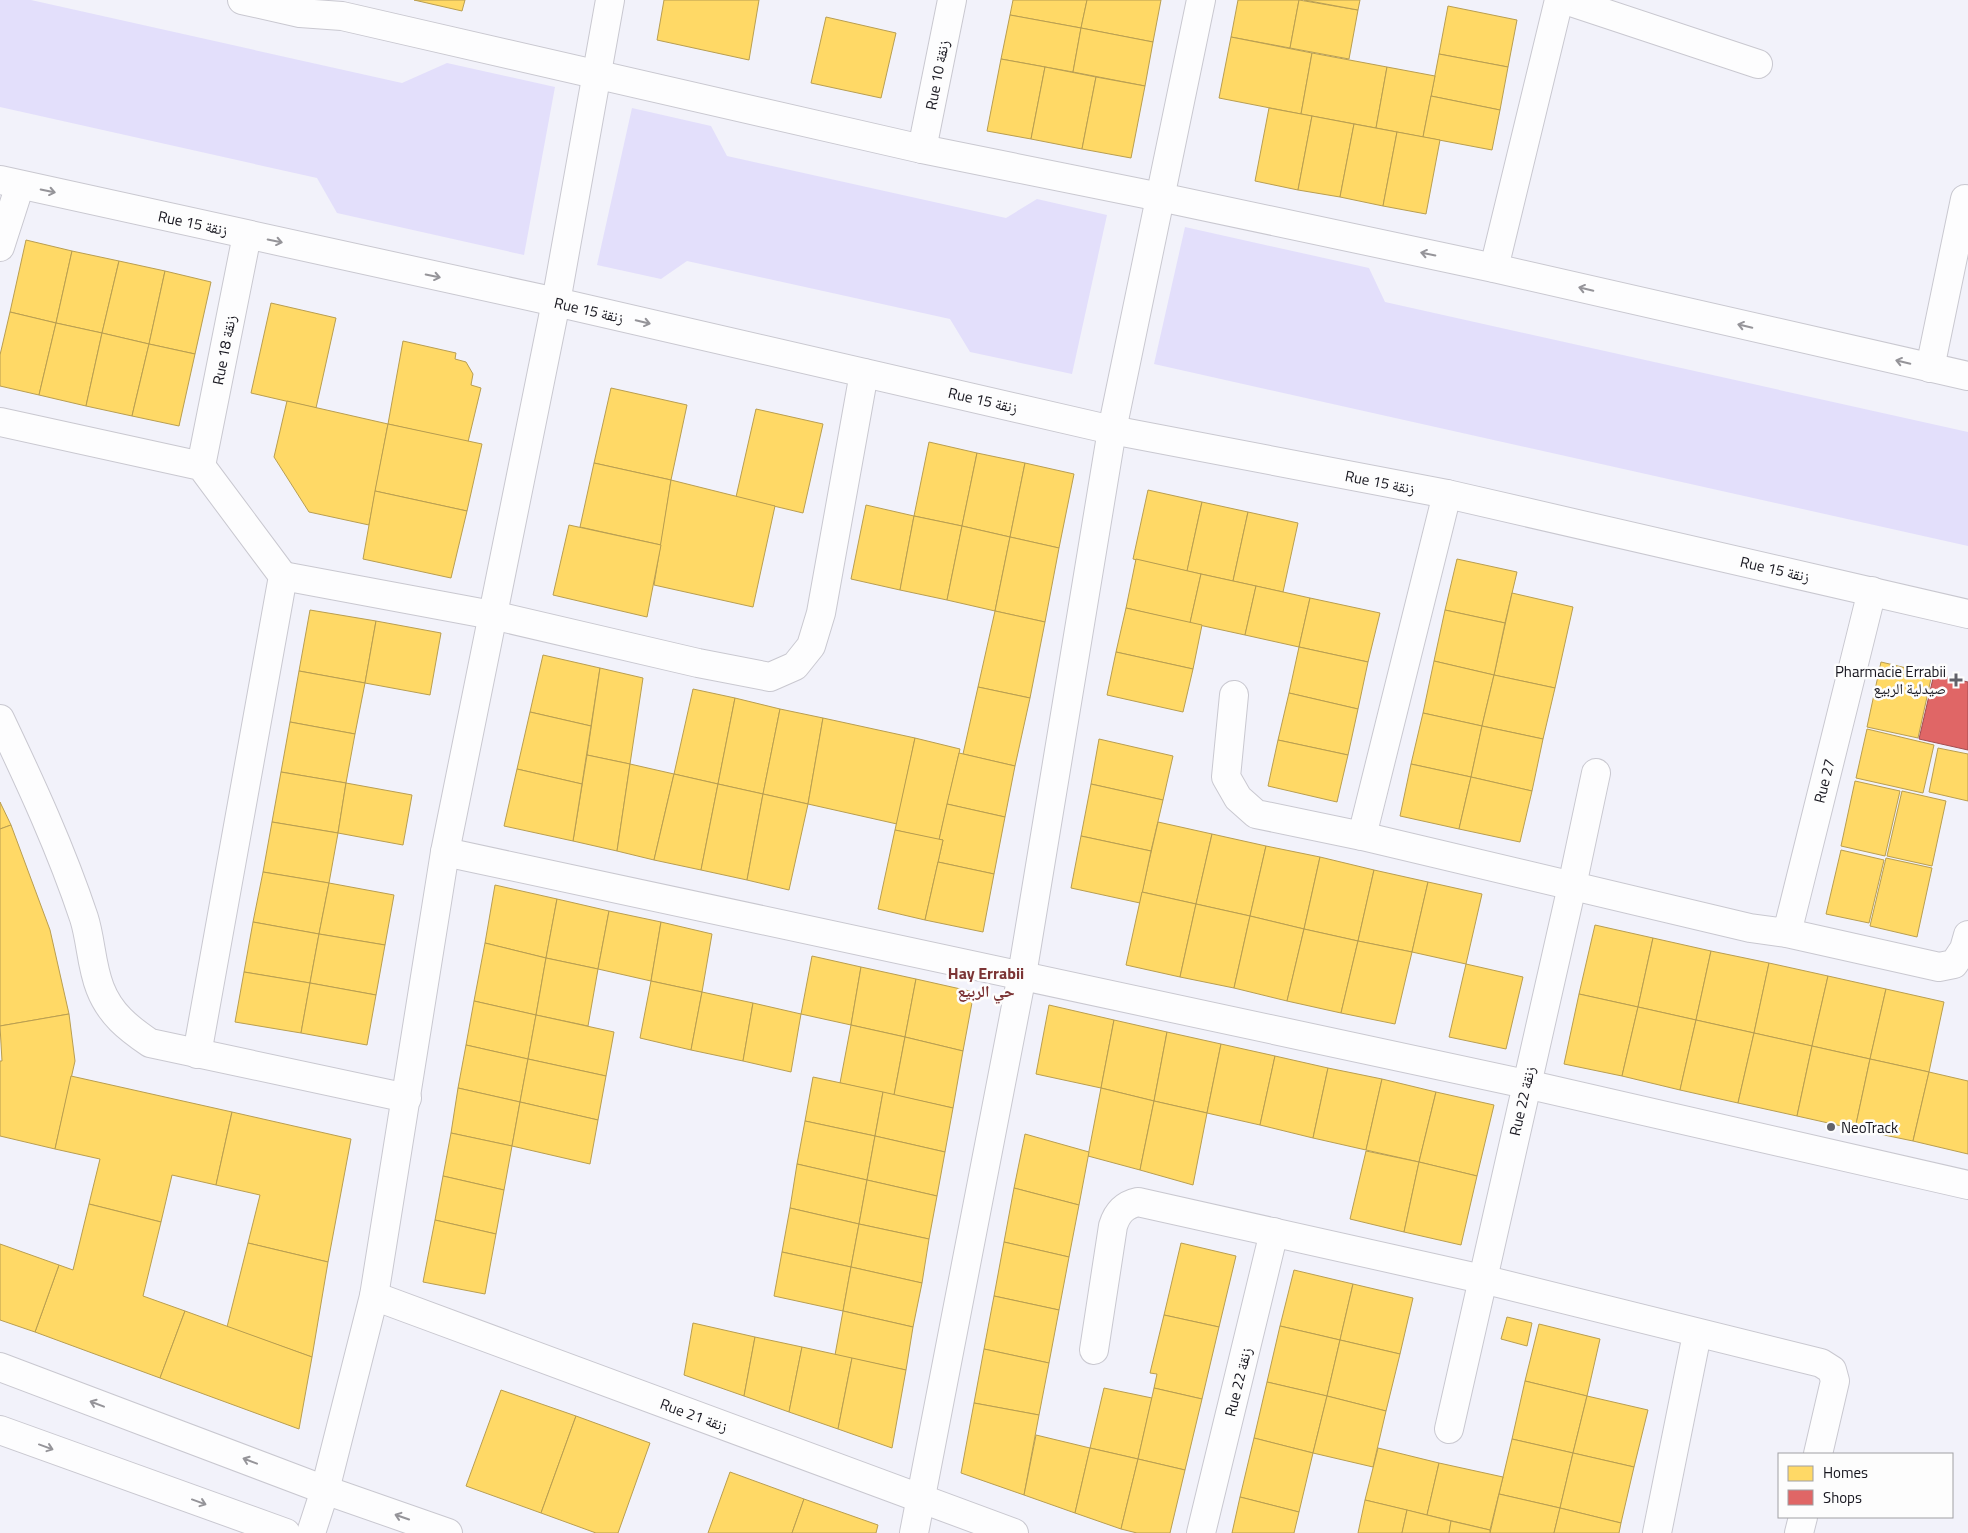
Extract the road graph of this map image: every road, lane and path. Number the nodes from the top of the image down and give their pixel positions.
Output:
1 (242, 0) edge
2 (610, 0) edge
3 (952, 0) edge
4 (1201, 0) edge
5 (1560, 0) edge
6 (1565, 0) edge
7 (301, 7) edge
8 (1758, 64) dead end
9 (597, 74) junction
10 (922, 149) junction
11 (10, 183) edge
12 (1160, 197) junction
13 (1968, 200) edge
14 (247, 235) junction
15 (0, 247) edge
16 (1494, 268) junction
17 (556, 302) junction
18 (1930, 368) junction
19 (864, 373) junction
20 (1968, 376) edge
21 (0, 422) edge
22 (1112, 430) junction
23 (201, 466) junction
24 (1447, 494) junction
25 (283, 576) junction
26 (1872, 591) junction
27 (1968, 614) edge
28 (492, 615) junction
29 (1234, 695) dead end
30 (0, 719) edge
31 (1596, 773) dead end
32 (1362, 836) junction
33 (445, 852) junction
34 (1572, 886) junction
35 (1787, 933) junction
36 (1968, 935) edge
37 (1022, 975) junction
38 (197, 1054) junction
39 (1526, 1084) junction
40 (408, 1098) junction
41 (1968, 1185) edge
42 (1274, 1232) junction
43 (1482, 1279) junction
44 (374, 1296) junction
45 (1698, 1334) junction
46 (1094, 1350) dead end
47 (0, 1367) edge
48 (1449, 1429) dead end
49 (0, 1430) edge
50 (1818, 1453) edge
51 (325, 1490) junction
52 (922, 1499) junction
53 (1803, 1518) edge
54 (286, 1533) edge
55 (311, 1533) edge
56 (448, 1533) edge
57 (914, 1533) edge
58 (1014, 1533) edge
59 (1201, 1533) edge
60 (1657, 1533) edge
61 (1799, 1533) edge

1 - 7 street
2 - 9 street
3 - 10 street, Rue 10 زنقة
4 - 12 street
5 - 16 street
6 - 8 street
7 - 9 street
9 - 10 street
9 - 17 street
10 - 12 street
11 -> 14 street, Rue 15 زنقة
11 - 15 street
16 -> 12 street
12 - 22 street
13 - 18 street
14 -> 17 street, Rue 15 زنقة
14 - 23 street, Rue 18 زنقة
18 -> 16 street
17 -> 19 street, Rue 15 زنقة
17 - 28 street
18 - 20 street
19 - 22 street, Rue 15 زنقة
19 - 28 street
21 - 23 street
22 - 24 street, Rue 15 زنقة
22 - 37 street
23 - 25 street
24 - 26 street, Rue 15 زنقة
24 - 32 street
25 - 28 street
25 - 38 street
26 - 27 street, Rue 15 زنقة
26 - 35 street, Rue 27
28 - 33 street
29 - 32 street
30 - 38 street
31 - 34 street, Rue 22 زنقة
32 - 34 street
33 - 37 street
33 - 40 street
34 - 35 street
34 - 39 street, Rue 22 زنقة
35 - 36 street
37 - 39 street
37 - 52 street
38 - 40 street
39 - 41 street
39 - 43 street, Rue 22 زنقة
40 - 44 street
42 - 43 street
42 - 46 street
42 - 59 street, Rue 22 زنقة
43 - 45 street
43 - 48 street, Rue 22 زنقة
44 - 51 street
44 - 52 street, Rue 21 زنقة
45 - 50 street
45 - 60 street
51 -> 47 street
49 -> 54 street
51 - 55 street
56 -> 51 street
52 - 57 street
52 - 58 street, Rue 21 زنقة
53 - 61 street

